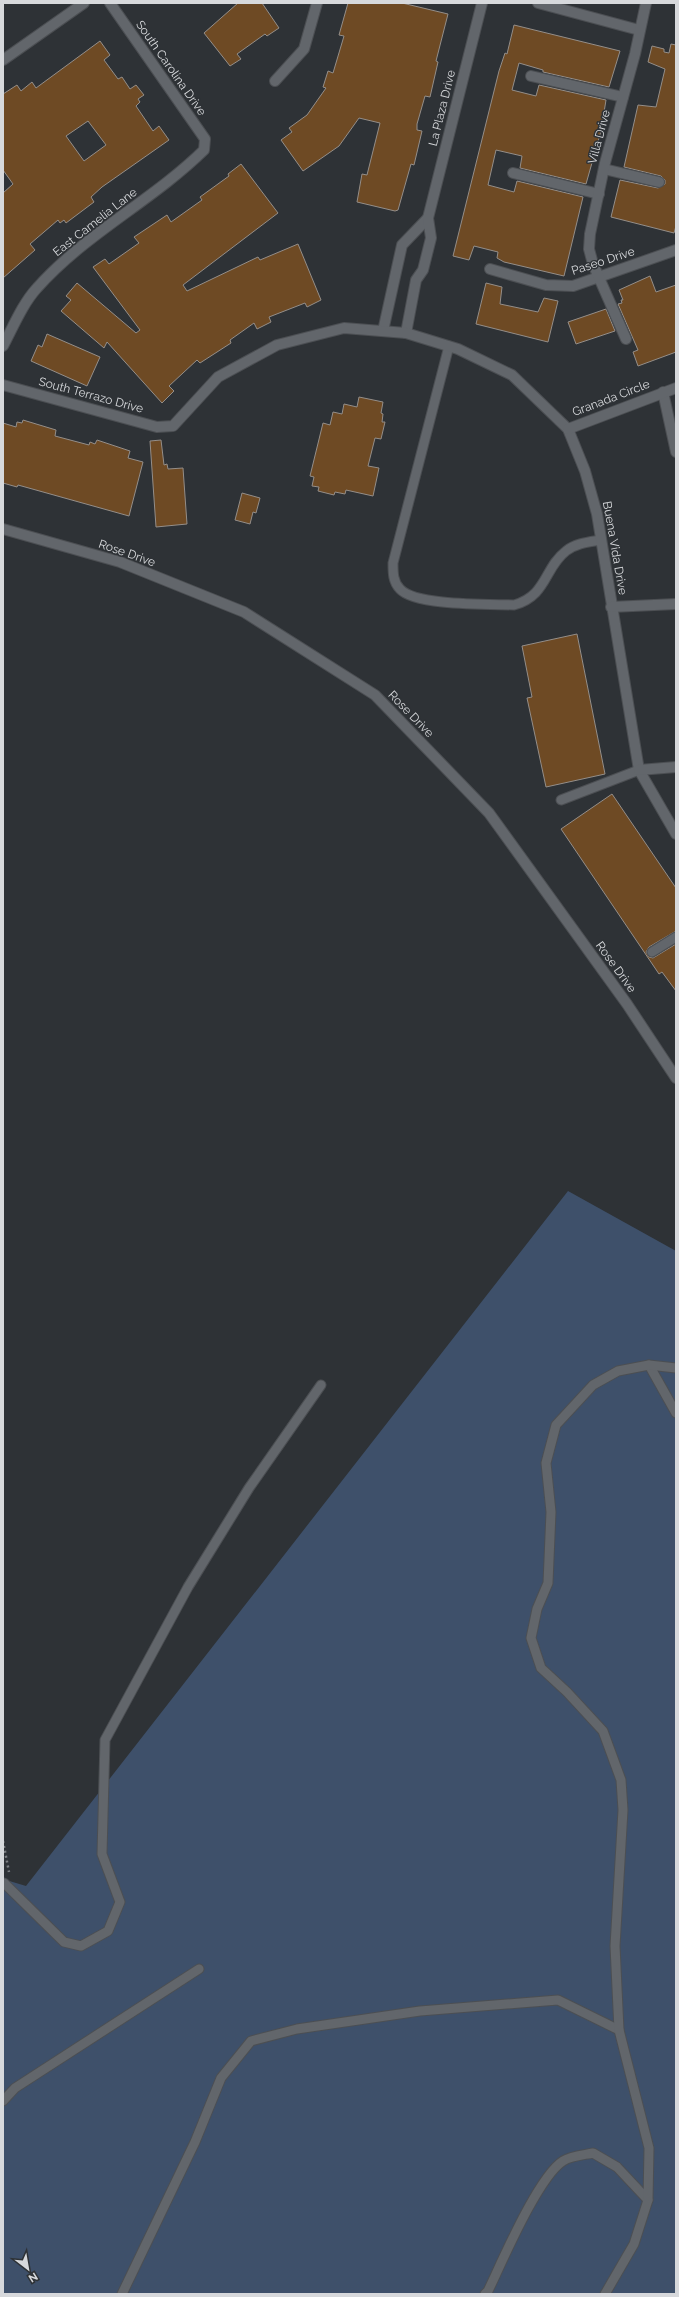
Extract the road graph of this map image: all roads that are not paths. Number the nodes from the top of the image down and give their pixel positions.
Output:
1 (84, 3) edge
2 (110, 3) edge
3 (317, 3) edge
4 (482, 3) edge
5 (538, 3) edge
6 (646, 3) edge
7 (639, 30) junction
8 (3, 60) edge
9 (531, 76) dead end
10 (275, 81) dead end
11 (623, 97) junction
12 (204, 150) joint
13 (604, 169) junction
14 (513, 173) dead end
15 (659, 182) dead end
16 (600, 194) junction
17 (428, 218) junction
18 (676, 250) edge
19 (490, 269) dead end
20 (600, 277) junction
21 (383, 331) junction
22 (406, 333) junction
23 (626, 339) dead end
24 (3, 346) edge
25 (449, 346) junction
26 (3, 385) edge
27 (676, 388) edge
28 (663, 392) junction
29 (173, 426) joint
30 (568, 429) junction
31 (676, 452) edge
32 (3, 529) edge
33 (601, 540) junction
34 (676, 604) edge
35 (612, 607) junction
36 (676, 767) edge
37 (639, 770) junction
38 (561, 800) dead end
39 (676, 834) edge
40 (676, 937) edge
41 (652, 952) dead end
42 (676, 1078) edge
43 (649, 1365) junction
44 (676, 1368) edge
45 (321, 1385) dead end
46 (676, 1413) edge
47 (4, 1883) edge
48 (199, 1969) dead end
49 (619, 2030) junction
50 (3, 2101) edge
51 (648, 2200) junction
52 (122, 2294) edge
53 (485, 2294) edge
54 (605, 2294) edge

1 - 8 street
2 - 12 street, South Carolina Drive
3 - 10 street
4 - 17 street, La Plaza Drive
5 - 7 street
6 - 7 street, Villa Drive
7 - 11 street, Villa Drive
9 - 11 street
11 - 13 street, Villa Drive
12 - 24 street, East Camelia Lane
13 - 15 street
13 - 16 street, Villa Drive
14 - 16 street
16 - 20 street, Villa Drive
17 - 21 street, La Plaza Drive
17 - 22 street, La Plaza Drive
18 - 20 street, Paseo Drive
19 - 20 street, Paseo Drive
20 - 23 street, Villa Drive
21 - 22 street, Buena Vida Drive
21 - 29 street, Buena Vida Drive
22 - 25 street, Buena Vida Drive
25 - 30 street, Buena Vida Drive
25 - 33 lane
26 - 29 street, South Terrazo Drive
27 - 28 street, Granada Circle
28 - 30 street, Granada Circle
28 - 31 street, Granada Circle
30 - 33 street, Buena Vida Drive
32 - 42 street, Rose Drive
33 - 35 street, Buena Vida Drive
34 - 35 street
35 - 37 street, Buena Vida Drive
36 - 37 street
37 - 38 lane
37 - 39 street, Buena Vida Drive
40 - 41 lane
43 - 44 lane
43 - 46 lane
43 - 49 lane
45 - 47 lane
48 - 50 lane
49 - 51 lane
49 - 52 lane
51 - 53 lane
51 - 54 lane

